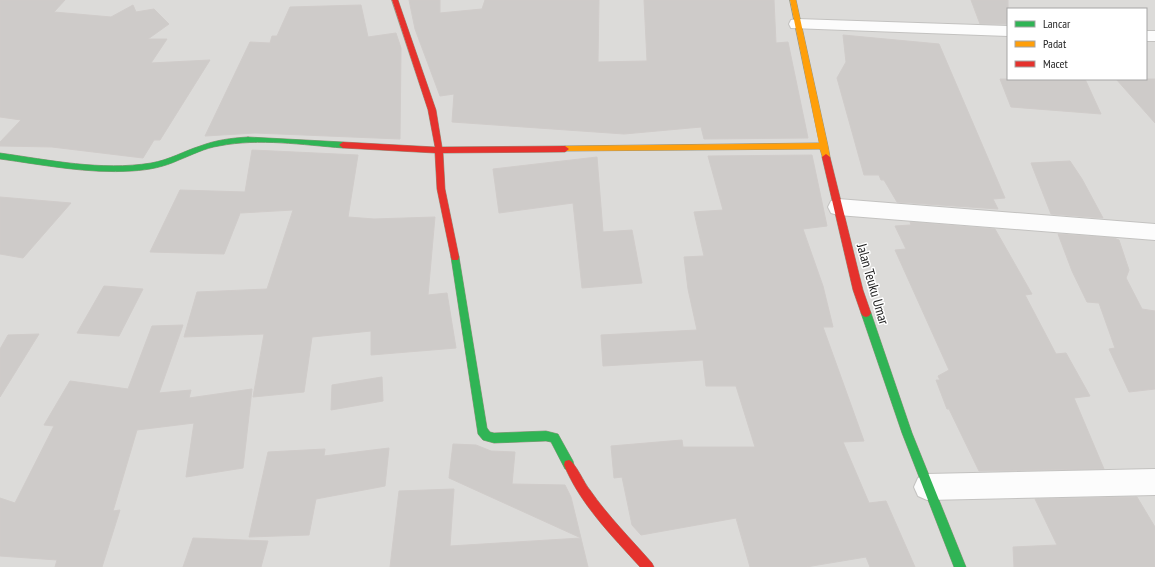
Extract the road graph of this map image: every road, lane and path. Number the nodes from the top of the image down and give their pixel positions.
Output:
1 (395, 0) edge
2 (793, 0) edge
3 (797, 24) junction
4 (1007, 31) edge
5 (824, 146) junction
6 (439, 150) junction
7 (0, 156) edge
8 (838, 207) junction
9 (1155, 232) edge
10 (1155, 482) edge
11 (927, 487) junction
12 (648, 567) edge
13 (960, 567) edge

1 - 6 street
2 - 3 street, Jalan Teuku Umar
3 - 4 street
3 - 5 street, Jalan Teuku Umar
5 - 6 street
5 - 8 street, Jalan Teuku Umar
6 - 7 street
6 - 12 street
8 - 9 street
8 - 11 street, Jalan Teuku Umar
10 - 11 street
11 - 13 street, Jalan Teuku Umar

